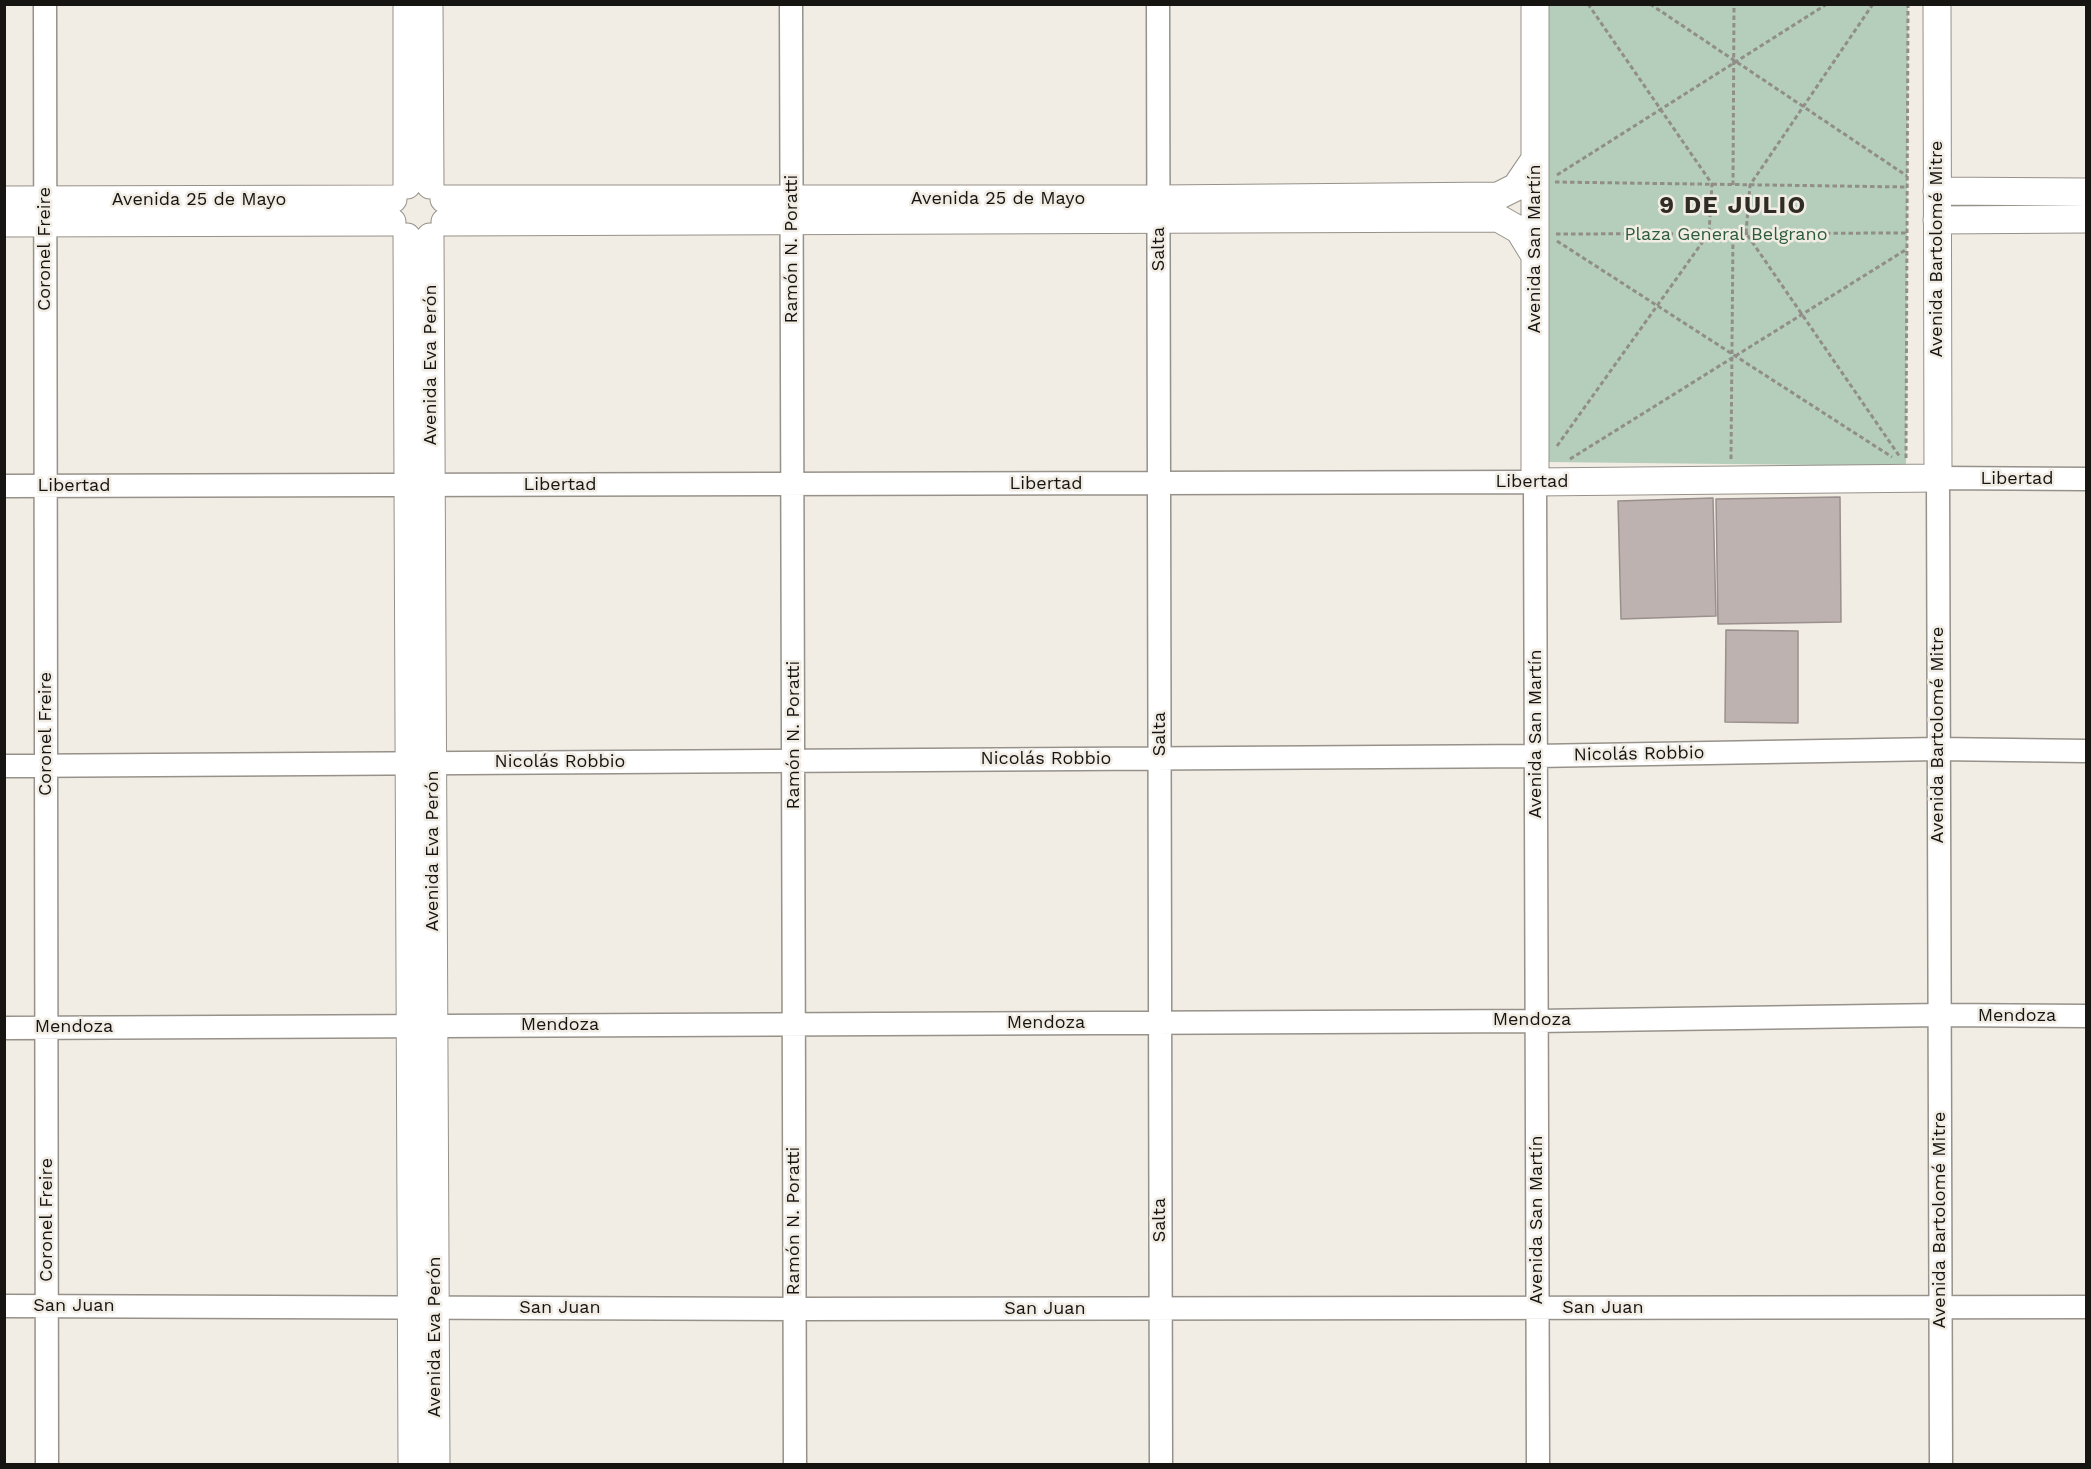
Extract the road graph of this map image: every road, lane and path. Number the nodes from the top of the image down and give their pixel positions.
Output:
1 (45, 4) edge
2 (407, 4) edge
3 (429, 4) edge
4 (791, 4) edge
5 (1158, 4) edge
6 (1535, 4) edge
7 (1588, 4) edge
8 (1650, 4) edge
9 (1734, 4) edge
10 (1827, 4) edge
11 (1873, 4) edge
12 (1908, 4) edge
13 (1936, 4) edge
14 (1735, 62) junction
15 (1803, 107) junction
16 (1660, 110) junction
17 (1545, 172) junction
18 (1907, 176) junction
19 (1712, 184) junction
20 (1733, 185) junction
21 (1750, 185) junction
22 (1907, 187) junction
23 (1937, 190) junction
24 (2086, 192) edge
25 (4, 200) edge
26 (1159, 209) junction
27 (792, 210) junction
28 (45, 211) junction
29 (418, 211) junction
30 (2086, 219) edge
31 (1937, 220) junction
32 (4, 223) edge
33 (1709, 233) junction
34 (1733, 233) junction
35 (1746, 233) junction
36 (1907, 233) junction
37 (1545, 243) junction
38 (1907, 249) junction
39 (1658, 306) junction
40 (1802, 314) junction
41 (1733, 356) junction
42 (1553, 452) dead end
43 (1896, 459) dead end
44 (1576, 462) dead end
45 (1731, 464) dead end
46 (1938, 478) junction
47 (2086, 479) edge
48 (1536, 482) junction
49 (1159, 483) junction
50 (793, 484) junction
51 (420, 485) junction
52 (4, 486) edge
53 (46, 486) junction
54 (1938, 750) junction
55 (2086, 751) edge
56 (1536, 756) junction
57 (1160, 758) junction
58 (794, 760) junction
59 (421, 763) junction
60 (46, 765) junction
61 (4, 766) edge
62 (1939, 1015) junction
63 (2086, 1016) edge
64 (1537, 1021) junction
65 (1160, 1022) junction
66 (795, 1024) junction
67 (422, 1025) junction
68 (4, 1028) edge
69 (47, 1028) junction
70 (4, 1306) edge
71 (47, 1306) junction
72 (1940, 1306) junction
73 (423, 1307) junction
74 (2086, 1307) edge
75 (1160, 1308) junction
76 (1537, 1309) junction
77 (794, 1310) junction
78 (47, 1464) edge
79 (412, 1464) edge
80 (436, 1464) edge
81 (795, 1464) edge
82 (1161, 1464) edge
83 (1538, 1464) edge
84 (1941, 1464) edge

1 - 28 street, Coronel Freire
2 - 29 main road, Avenida Eva Perón
3 - 29 main road, Avenida Eva Perón
4 - 27 street, Ramón N. Poratti
5 - 26 street, Salta
6 - 17 main road, Avenida San Martín
7 - 16 path
8 - 14 path
9 - 14 path
10 - 14 path
11 - 15 path
12 - 18 path
13 - 23 main road, Avenida Bartolomé Mitre
14 - 15 path
14 - 16 path
14 - 20 path
15 - 18 path
15 - 21 path
16 - 17 path
16 - 19 path
17 - 19 path
17 - 26 main road, Avenida 25 de Mayo
17 - 37 main road, Avenida San Martín
18 - 22 path
19 - 20 path
19 - 33 path
20 - 21 path
21 - 22 path
21 - 35 path
22 - 36 path
23 - 24 main road
23 - 31 main road, Avenida Bartolomé Mitre
25 - 28 main road, Avenida 25 de Mayo
26 - 27 main road, Avenida 25 de Mayo
26 - 37 main road, Avenida 25 de Mayo
26 - 49 street, Salta
27 - 29 main road, Avenida 25 de Mayo
27 - 50 street, Ramón N. Poratti
28 - 29 main road, Avenida 25 de Mayo
28 - 32 main road, Avenida 25 de Mayo
28 - 53 street, Coronel Freire
29 - 51 main road, Avenida Eva Perón
30 - 31 main road
31 - 46 main road, Avenida Bartolomé Mitre
33 - 34 path
33 - 37 path
33 - 39 path
34 - 35 path
34 - 41 path
35 - 36 path
35 - 40 path
36 - 38 path
37 - 39 path
37 - 48 main road, Avenida San Martín
38 - 40 path
38 - 40 path
39 - 41 path
39 - 42 path
40 - 41 path
41 - 43 path
41 - 44 path
41 - 45 path
46 - 47 street, Libertad
46 - 48 main road, Libertad
46 - 54 street, Avenida Bartolomé Mitre
48 - 49 street, Libertad
48 - 56 street, Avenida San Martín
49 - 50 street, Libertad
49 - 57 street, Salta
50 - 51 street, Libertad
50 - 58 street, Ramón N. Poratti
51 - 53 street, Libertad
51 - 59 main road, Avenida Eva Perón
52 - 53 street, Libertad
53 - 60 street, Coronel Freire
54 - 55 street, Nicolás Robbio
54 - 56 street, Nicolás Robbio
54 - 62 street, Avenida Bartolomé Mitre
56 - 57 street, Nicolás Robbio
56 - 64 street, Avenida San Martín
57 - 58 street, Nicolás Robbio
57 - 65 street, Salta
58 - 59 street, Nicolás Robbio
58 - 66 street, Ramón N. Poratti
59 - 60 street, Nicolás Robbio
59 - 67 main road, Avenida Eva Perón
60 - 61 street, Nicolás Robbio
60 - 69 street, Coronel Freire
62 - 63 street, Mendoza
62 - 64 street, Mendoza
62 - 72 street, Avenida Bartolomé Mitre
64 - 65 street, Mendoza
64 - 76 street, Avenida San Martín
65 - 66 street, Mendoza
65 - 75 street, Salta
66 - 67 street, Mendoza
66 - 77 street, Ramón N. Poratti
67 - 69 street, Mendoza
67 - 73 main road, Avenida Eva Perón
68 - 69 street, Mendoza
69 - 71 street, Coronel Freire
70 - 71 street, San Juan
71 - 73 street, San Juan
71 - 78 street, Coronel Freire
72 - 74 street, San Juan
72 - 76 street, San Juan
72 - 84 street, Avenida Bartolomé Mitre
73 - 77 street, San Juan
73 - 79 main road, Avenida Eva Perón
73 - 80 main road, Avenida Eva Perón
75 - 76 street, San Juan
75 - 77 street, San Juan
75 - 82 street, Salta
76 - 83 street, Avenida San Martín
77 - 81 street, Ramón N. Poratti

